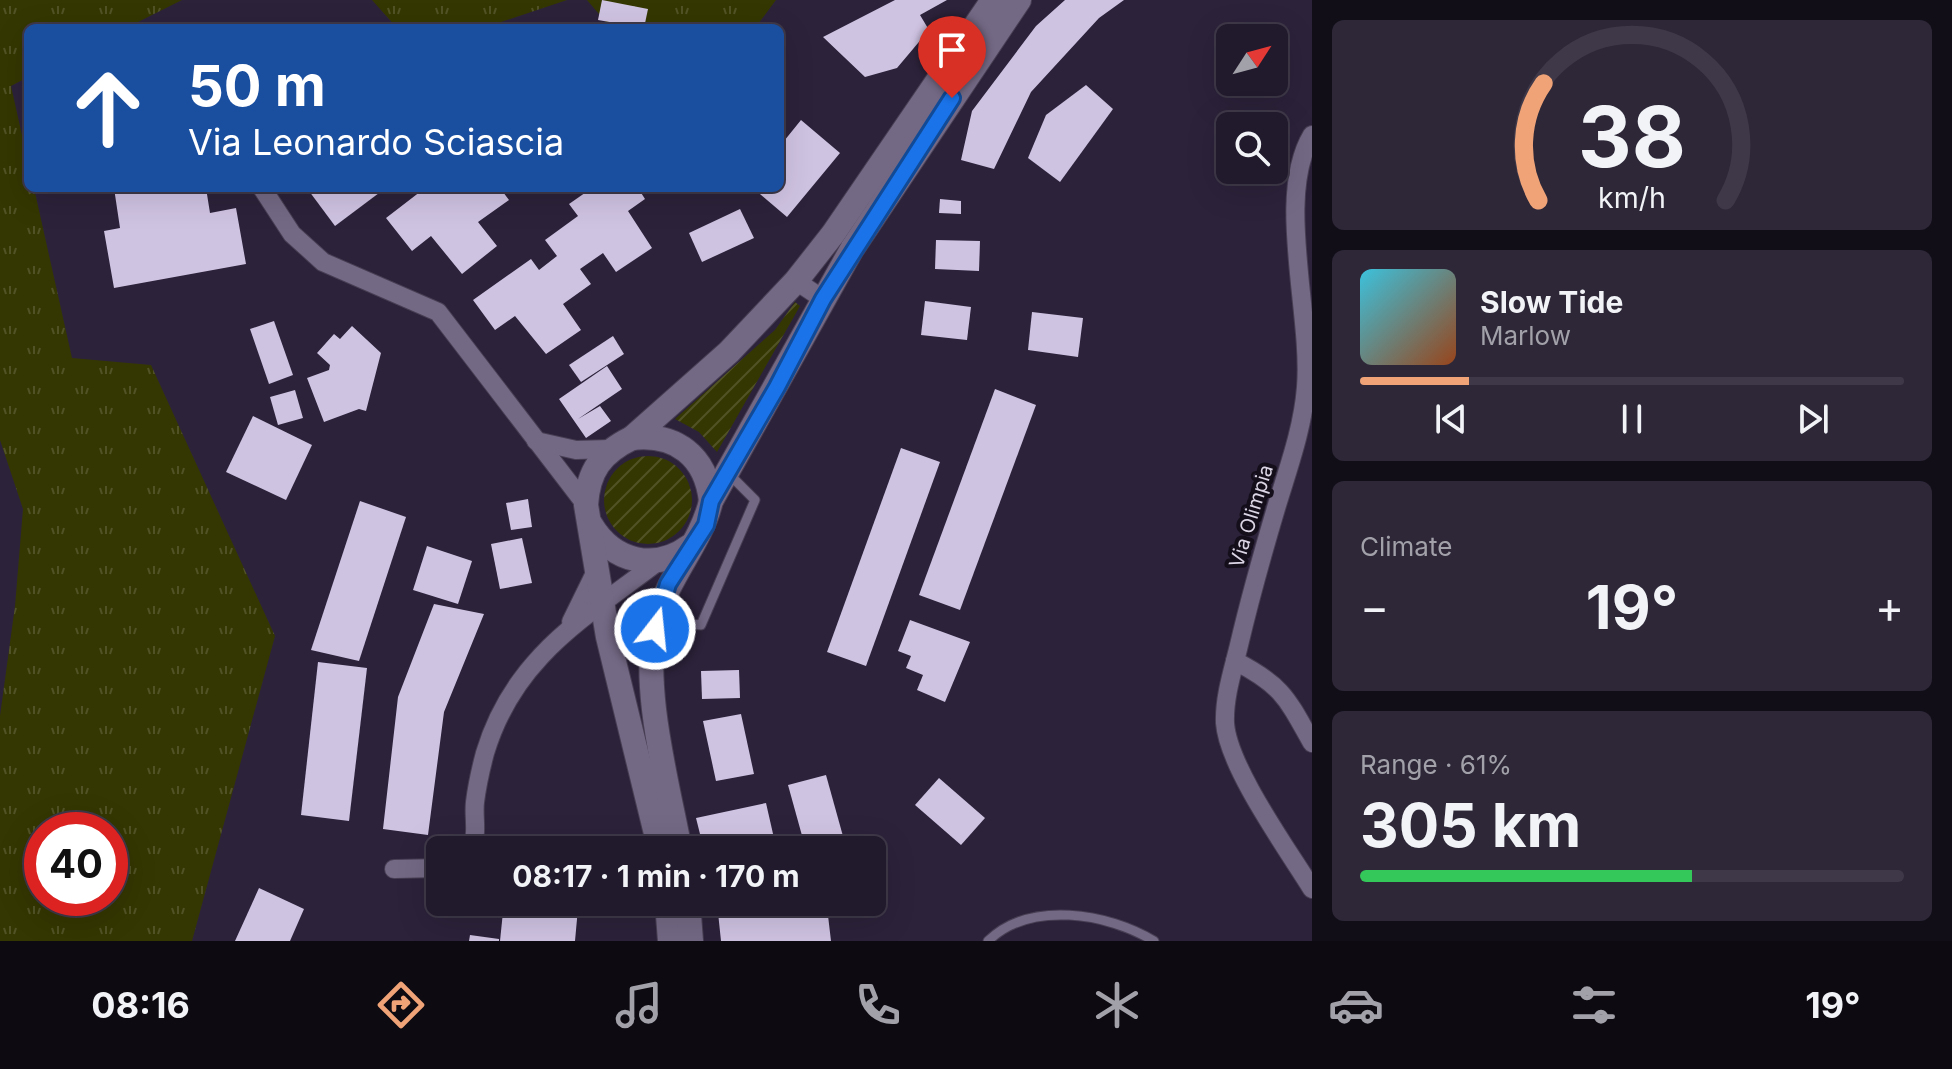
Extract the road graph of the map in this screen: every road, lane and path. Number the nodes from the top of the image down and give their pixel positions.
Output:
1 (993, 0) edge
2 (1019, 0) edge
3 (1312, 135) edge
4 (265, 192) edge
5 (796, 281) junction
6 (823, 299) junction
7 (536, 441) junction
8 (621, 444) junction
9 (732, 467) junction
10 (711, 501) junction
11 (588, 515) junction
12 (691, 545) junction
13 (660, 560) junction
14 (596, 571) junction
15 (602, 603) junction
16 (655, 625) junction
17 (560, 636) junction
18 (608, 637) junction
19 (1235, 661) junction
20 (1312, 743) edge
21 (475, 836) edge
22 (657, 836) edge
23 (678, 836) edge
24 (426, 868) edge
25 (394, 869) dead end
26 (1312, 889) edge
27 (668, 916) edge
28 (689, 916) edge
29 (670, 941) edge
30 (691, 941) edge
31 (988, 941) edge
32 (1154, 941) edge

1 - 5 street
2 - 6 street
3 - 19 street, Via Olimpia
4 - 7 street
5 - 6 street
5 - 8 street
6 - 9 street
7 - 8 street
7 - 11 street
8 - 10 street
8 - 11 street
9 - 10 street
9 - 16 lane
10 - 12 street
11 - 13 street
11 - 14 street
12 - 13 street
12 - 16 street
13 - 15 street
14 - 15 street
14 - 17 street
15 - 17 street
15 - 18 street
16 - 23 street
17 - 18 street
17 - 21 street
18 - 22 street
19 - 20 street
19 - 26 street, Via Olimpia
24 - 25 street
27 - 29 street
28 - 30 street
31 - 32 lane

